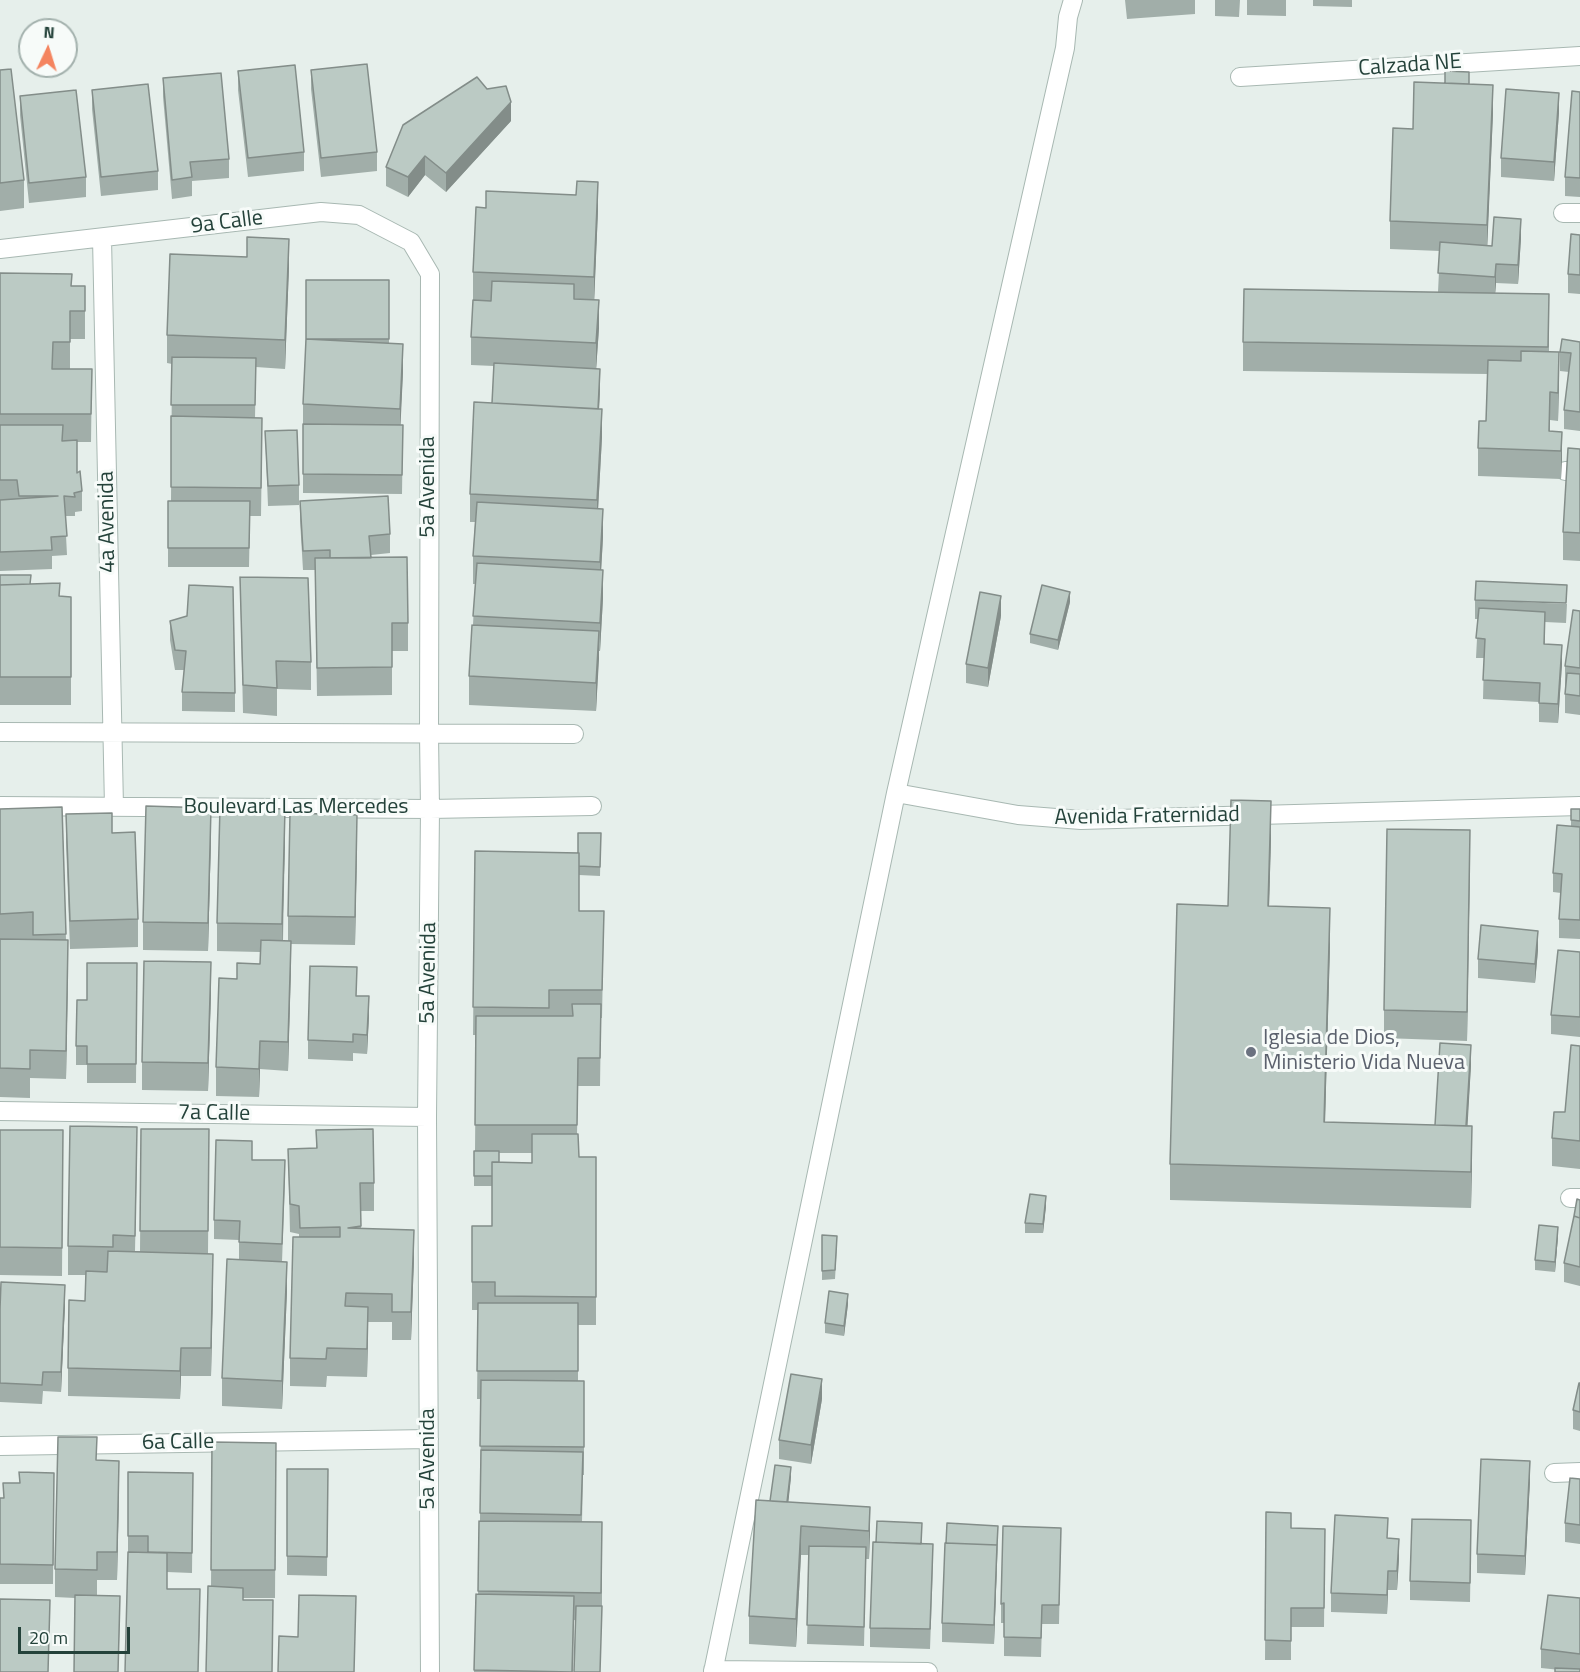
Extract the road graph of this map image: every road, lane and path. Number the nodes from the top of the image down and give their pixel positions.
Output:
1 (1073, 0) edge
2 (1580, 56) edge
3 (1240, 77) dead end
4 (102, 238) junction
5 (0, 249) edge
6 (430, 274) joint
7 (0, 732) edge
8 (113, 733) junction
9 (429, 734) junction
10 (574, 734) dead end
11 (896, 793) junction
12 (0, 806) edge
13 (592, 806) dead end
14 (1580, 806) edge
15 (114, 807) junction
16 (430, 809) junction
17 (0, 1111) edge
18 (427, 1117) junction
19 (429, 1439) junction
20 (0, 1446) edge
21 (1580, 1472) edge
22 (1554, 1473) dead end
23 (713, 1671) edge
24 (429, 1672) edge
25 (928, 1672) edge

1 - 11 street
2 - 3 street, Calzada NE
4 - 5 street, 9a Calle
4 - 6 street, 9a Calle
4 - 8 street, 4a Avenida
6 - 9 street, 5a Avenida
7 - 8 street
8 - 9 street
8 - 15 street, 4a Avenida
9 - 10 street
9 - 16 street, 5a Avenida
11 - 14 street, Avenida Fraternidad
11 - 23 street
12 - 15 street, Boulevard Las Mercedes
13 - 16 street, Boulevard Las Mercedes
15 - 16 street, Boulevard Las Mercedes
16 - 18 street, 5a Avenida
17 - 18 street, 7a Calle
18 - 19 street, 5a Avenida
19 - 20 street, 6a Calle
19 - 24 street, 5a Avenida
21 - 22 street
23 - 25 street

